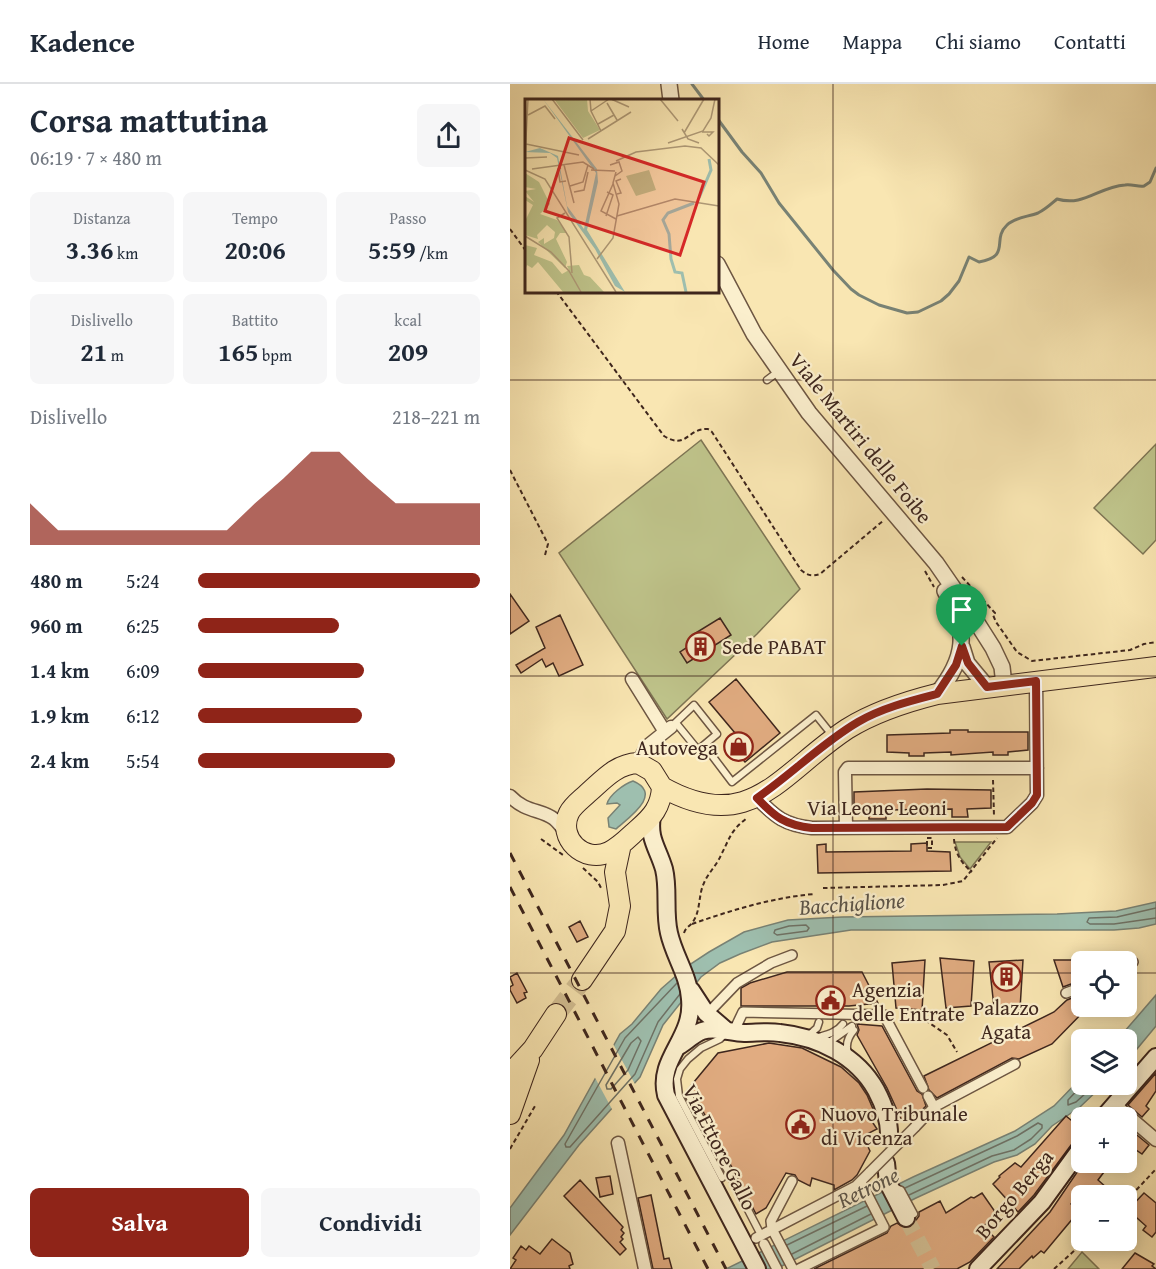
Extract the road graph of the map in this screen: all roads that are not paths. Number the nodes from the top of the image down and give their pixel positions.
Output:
1 (669, 84) edge
2 (671, 99) edge
3 (718, 266) edge
4 (919, 544) junction
5 (962, 646) junction
6 (1156, 666) edge
7 (632, 679) dead end
8 (1036, 681) junction
9 (996, 686) junction
10 (937, 694) junction
11 (671, 727) junction
12 (834, 738) junction
13 (704, 745) junction
14 (638, 763) junction
15 (1037, 768) junction
16 (662, 787) junction
17 (510, 796) edge
18 (691, 801) junction
19 (760, 801) junction
20 (572, 807) junction
21 (655, 812) junction
22 (553, 817) junction
23 (846, 828) junction
24 (568, 836) junction
25 (623, 842) junction
26 (656, 850) junction
27 (589, 861) junction
28 (615, 872) junction
29 (792, 955) dead end
30 (582, 980) tunnel mouth
31 (1071, 991) edge
32 (1066, 993) dead end
33 (692, 995) junction
34 (712, 1009) dead end
35 (556, 1014) tunnel mouth
36 (819, 1022) dead end
37 (843, 1024) dead end
38 (730, 1032) junction
39 (812, 1040) junction
40 (679, 1047) junction
41 (533, 1049) junction
42 (1156, 1057) edge
43 (850, 1060) junction
44 (1015, 1064) dead end
45 (511, 1073) edge
46 (689, 1096) dead end
47 (934, 1107) junction
48 (1112, 1107) edge
49 (510, 1114) edge
50 (1137, 1129) edge
51 (889, 1138) dead end
52 (1156, 1140) edge
53 (618, 1143) dead end
54 (1071, 1162) edge
55 (884, 1166) junction
56 (722, 1178) dead end
57 (792, 1181) dead end
58 (863, 1186) junction
59 (908, 1213) tunnel mouth
60 (773, 1231) junction
61 (754, 1241) junction
62 (645, 1269) edge
63 (757, 1269) edge
64 (777, 1269) edge
65 (795, 1269) edge
66 (978, 1269) edge

1 - 2 street
3 - 4 street, Viale Martiri delle Foibe
4 - 5 street, Viale Martiri delle Foibe
4 - 9 street, Viale Martiri delle Foibe
5 - 9 street, Viale Martiri delle Foibe
5 - 10 street
6 - 8 main road
7 - 11 street
8 - 9 main road
8 - 15 street
9 - 10 main road
10 - 12 main road
11 - 13 lane
11 - 13 lane
11 - 14 street
12 - 13 lane
12 - 19 main road
14 - 16 main road
14 - 20 main road
15 - 23 street, Via Leone Leoni
15 - 23 street
16 - 18 main road
16 - 21 main road
17 - 22 street
18 - 19 main road
18 - 21 main road
19 - 23 street, Via Leone Leoni
20 - 22 street
20 - 24 main road
21 - 25 main road
21 - 26 main road
22 - 24 street
24 - 27 main road
25 - 26 main road
25 - 27 main road
25 - 28 main road
26 - 33 main road
27 - 28 main road
28 - 30 main road
29 - 34 street
31 - 32 street
33 - 38 main road
33 - 40 main road, Via Ettore Gallo
35 - 41 main road
36 - 39 lane
37 - 39 lane
38 - 39 main road
38 - 40 main road, Via Ettore Gallo
38 - 47 street
38 - 56 lane
39 - 43 main road
39 - 43 lane
40 - 61 main road, Via Ettore Gallo
41 - 45 main road
41 - 49 main road
42 - 48 main road
43 - 51 main road
44 - 47 street
46 - 61 lane
47 - 55 street, bridge
50 - 52 street
53 - 62 street
54 - 66 main road, Borgo Berga
55 - 58 street
55 - 59 main road
57 - 60 street
58 - 60 street
58 - 65 street
60 - 61 street
60 - 65 street
61 - 63 main road, Via Ettore Gallo
61 - 64 street

